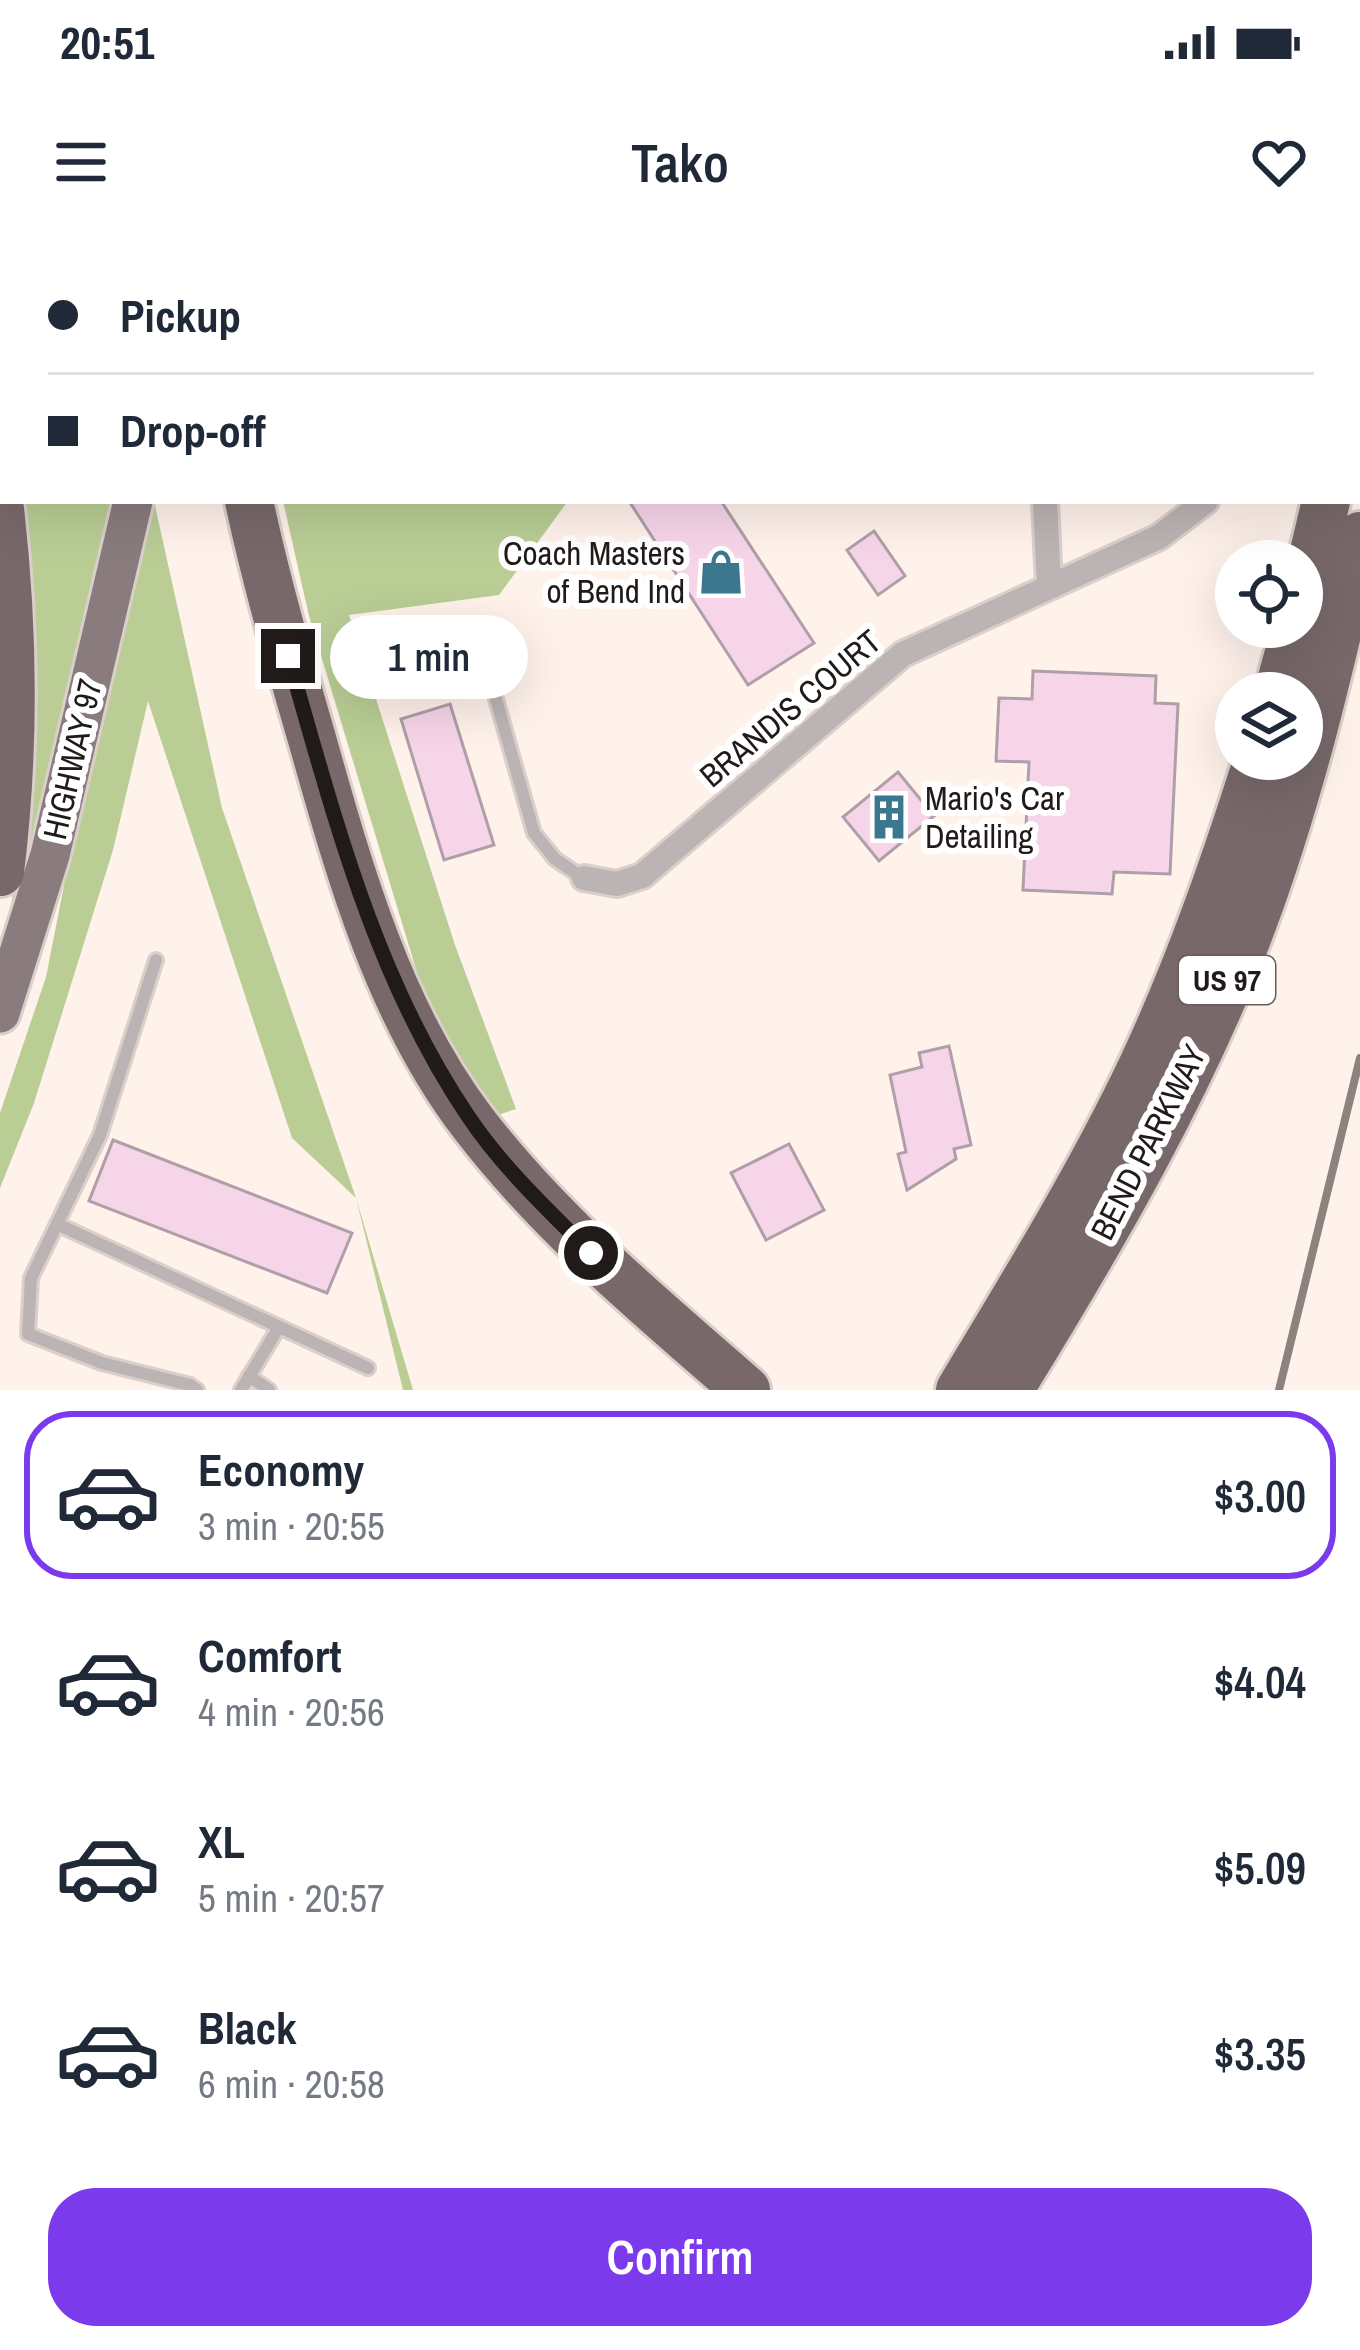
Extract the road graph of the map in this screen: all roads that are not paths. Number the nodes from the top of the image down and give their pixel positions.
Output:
1 (132, 504) edge
2 (249, 504) edge
3 (1045, 504) edge
4 (1202, 504) edge
5 (1325, 504) edge
6 (0, 509) edge
7 (1360, 536) edge
8 (1317, 540) edge
9 (1049, 586) junction
10 (496, 698) dead end
11 (1251, 780) edge
12 (0, 872) edge
13 (584, 878) joint
14 (156, 960) dead end
15 (0, 1013) edge
16 (57, 1224) junction
17 (1076, 1282) junction
18 (278, 1327) junction
19 (368, 1368) dead end
20 (249, 1376) junction
21 (197, 1390) edge
22 (241, 1390) edge
23 (269, 1390) edge
24 (746, 1390) edge
25 (960, 1390) edge
26 (1010, 1390) edge
27 (1048, 1390) edge

1 - 15 main road, HIGHWAY 97
2 - 24 highway
3 - 9 street
4 - 9 street, BRANDIS COURT
5 - 8 highway
6 - 12 highway
7 - 17 highway, BEND PARKWAY / US 97
9 - 13 street, BRANDIS COURT
10 - 13 lane
11 - 25 highway, BEND PARKWAY / US 97
14 - 16 lane
16 - 18 lane
16 - 21 lane
17 - 26 highway, BEND PARKWAY / US 97
17 - 27 highway
18 - 19 lane
18 - 20 lane
20 - 22 lane
20 - 23 lane

